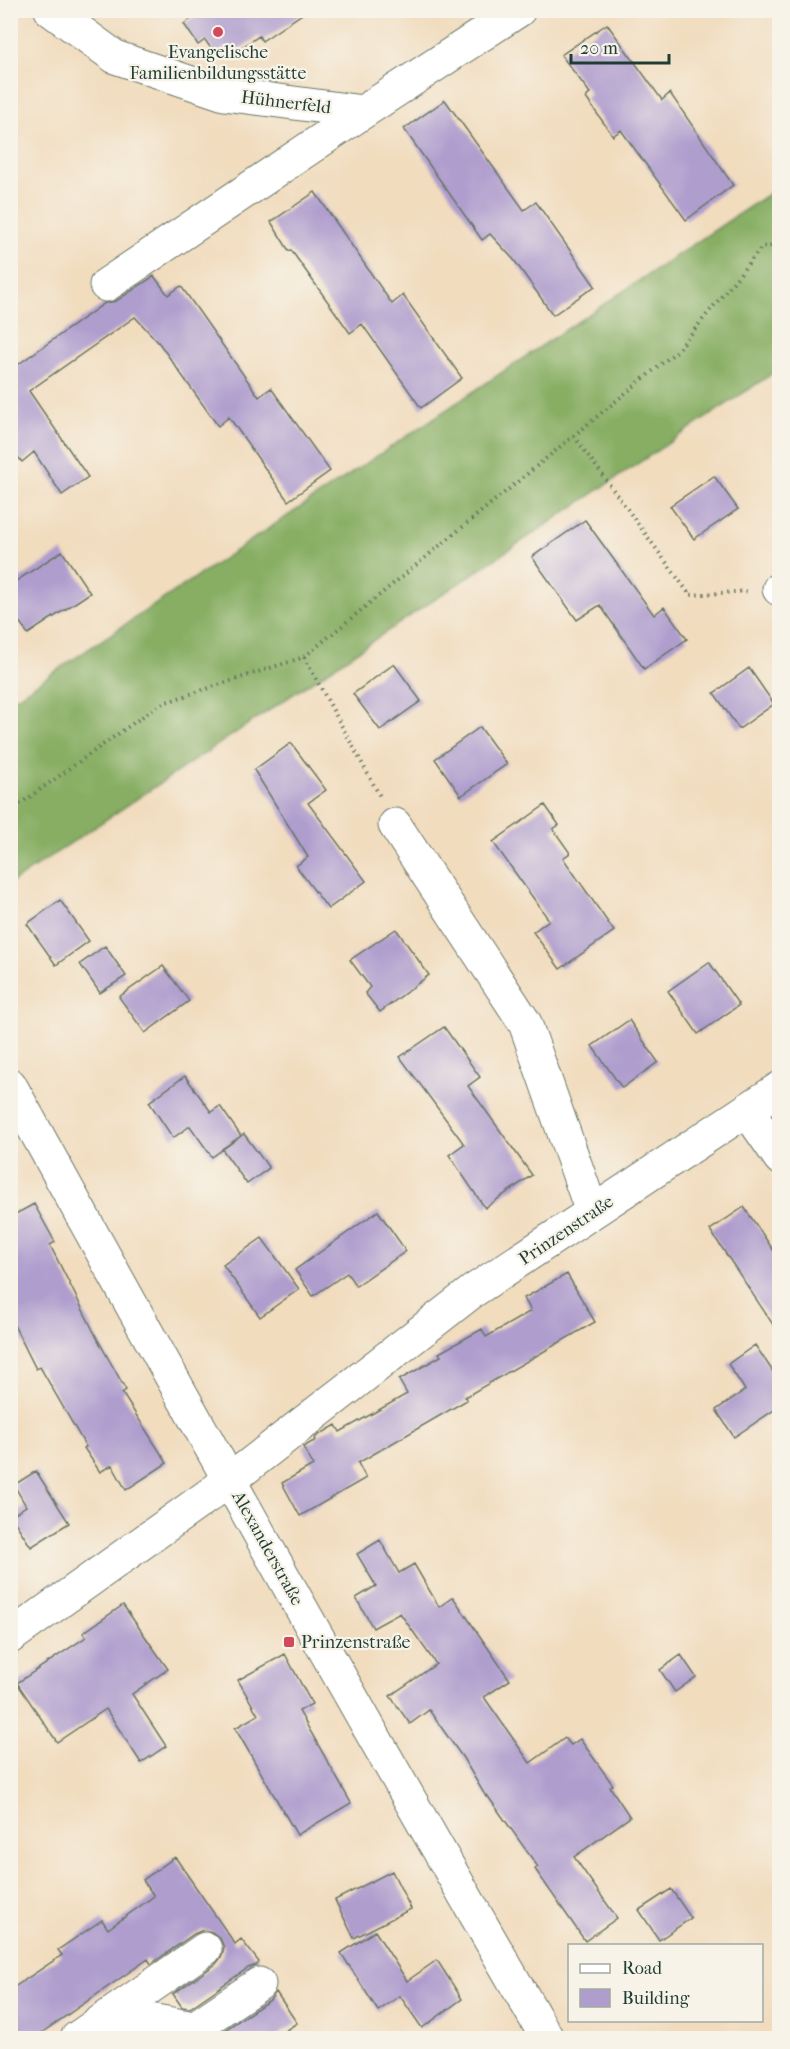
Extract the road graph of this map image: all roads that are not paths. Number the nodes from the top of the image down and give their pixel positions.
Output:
1 (51, 10) edge
2 (519, 10) edge
3 (363, 112) junction
4 (106, 285) dead end
5 (395, 825) road end
6 (10, 1085) edge
7 (780, 1088) edge
8 (747, 1110) junction
9 (780, 1158) edge
10 (592, 1212) junction
11 (230, 1480) junction
12 (10, 1638) edge
13 (205, 1949) dead end
14 (259, 1984) dead end
15 (77, 2038) edge
16 (121, 2038) edge
17 (548, 2038) edge

1 - 3 street, Hühnerfeld
2 - 3 street, Hühnerfeld
3 - 4 street, Hühnerfeld
5 - 10 street
6 - 11 street, Alexanderstraße
7 - 8 street, Prinzenstraße
8 - 9 street
8 - 10 street, Prinzenstraße
10 - 11 street, Prinzenstraße
11 - 12 street, Prinzenstraße
11 - 17 street, Alexanderstraße
13 - 15 street
14 - 16 street

